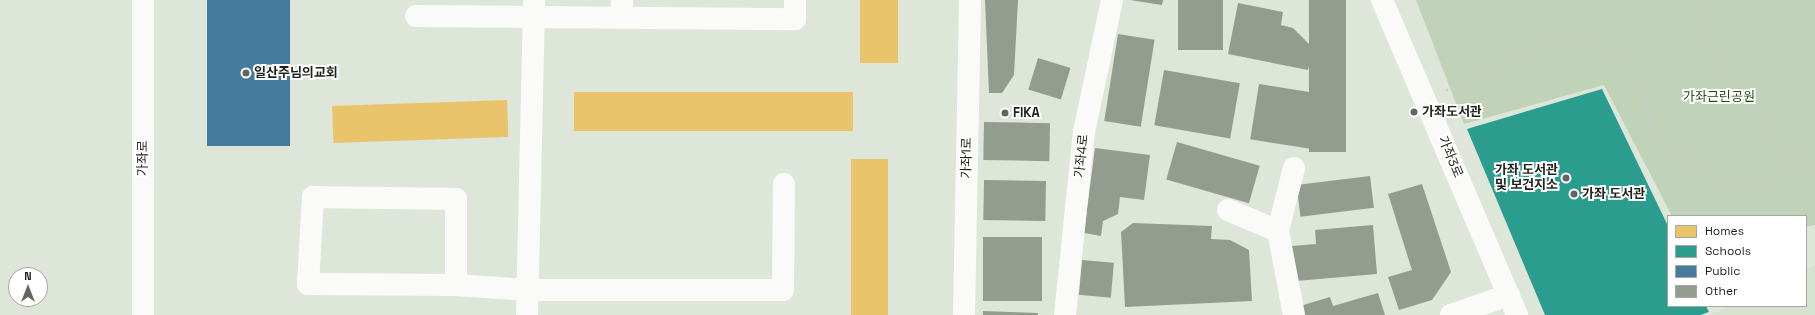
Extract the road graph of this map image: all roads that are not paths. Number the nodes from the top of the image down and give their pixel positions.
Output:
1 (143, 0) edge
2 (795, 0) edge
3 (970, 0) edge
4 (1112, 0) edge
5 (1382, 0) edge
6 (534, 9) edge
7 (622, 9) edge
8 (416, 16) dead end
9 (1294, 168) dead end
10 (784, 184) dead end
11 (1228, 210) dead end
12 (1278, 231) junction
13 (456, 285) junction
14 (528, 290) junction
15 (1513, 305) edge
16 (143, 315) edge
17 (527, 315) edge
18 (964, 315) edge
19 (1065, 315) edge
20 (1294, 315) edge
21 (1451, 315) edge

1 - 16 street, 가좌로
2 - 7 street
3 - 18 street, 가좌1로
4 - 19 street, 가좌4로
5 - 15 street, 가좌3로
6 - 7 street
6 - 8 street
6 - 14 street
9 - 12 street
10 - 14 street
11 - 12 street
12 - 20 street
13 - 13 street
13 - 14 street
14 - 17 street
15 - 21 street

